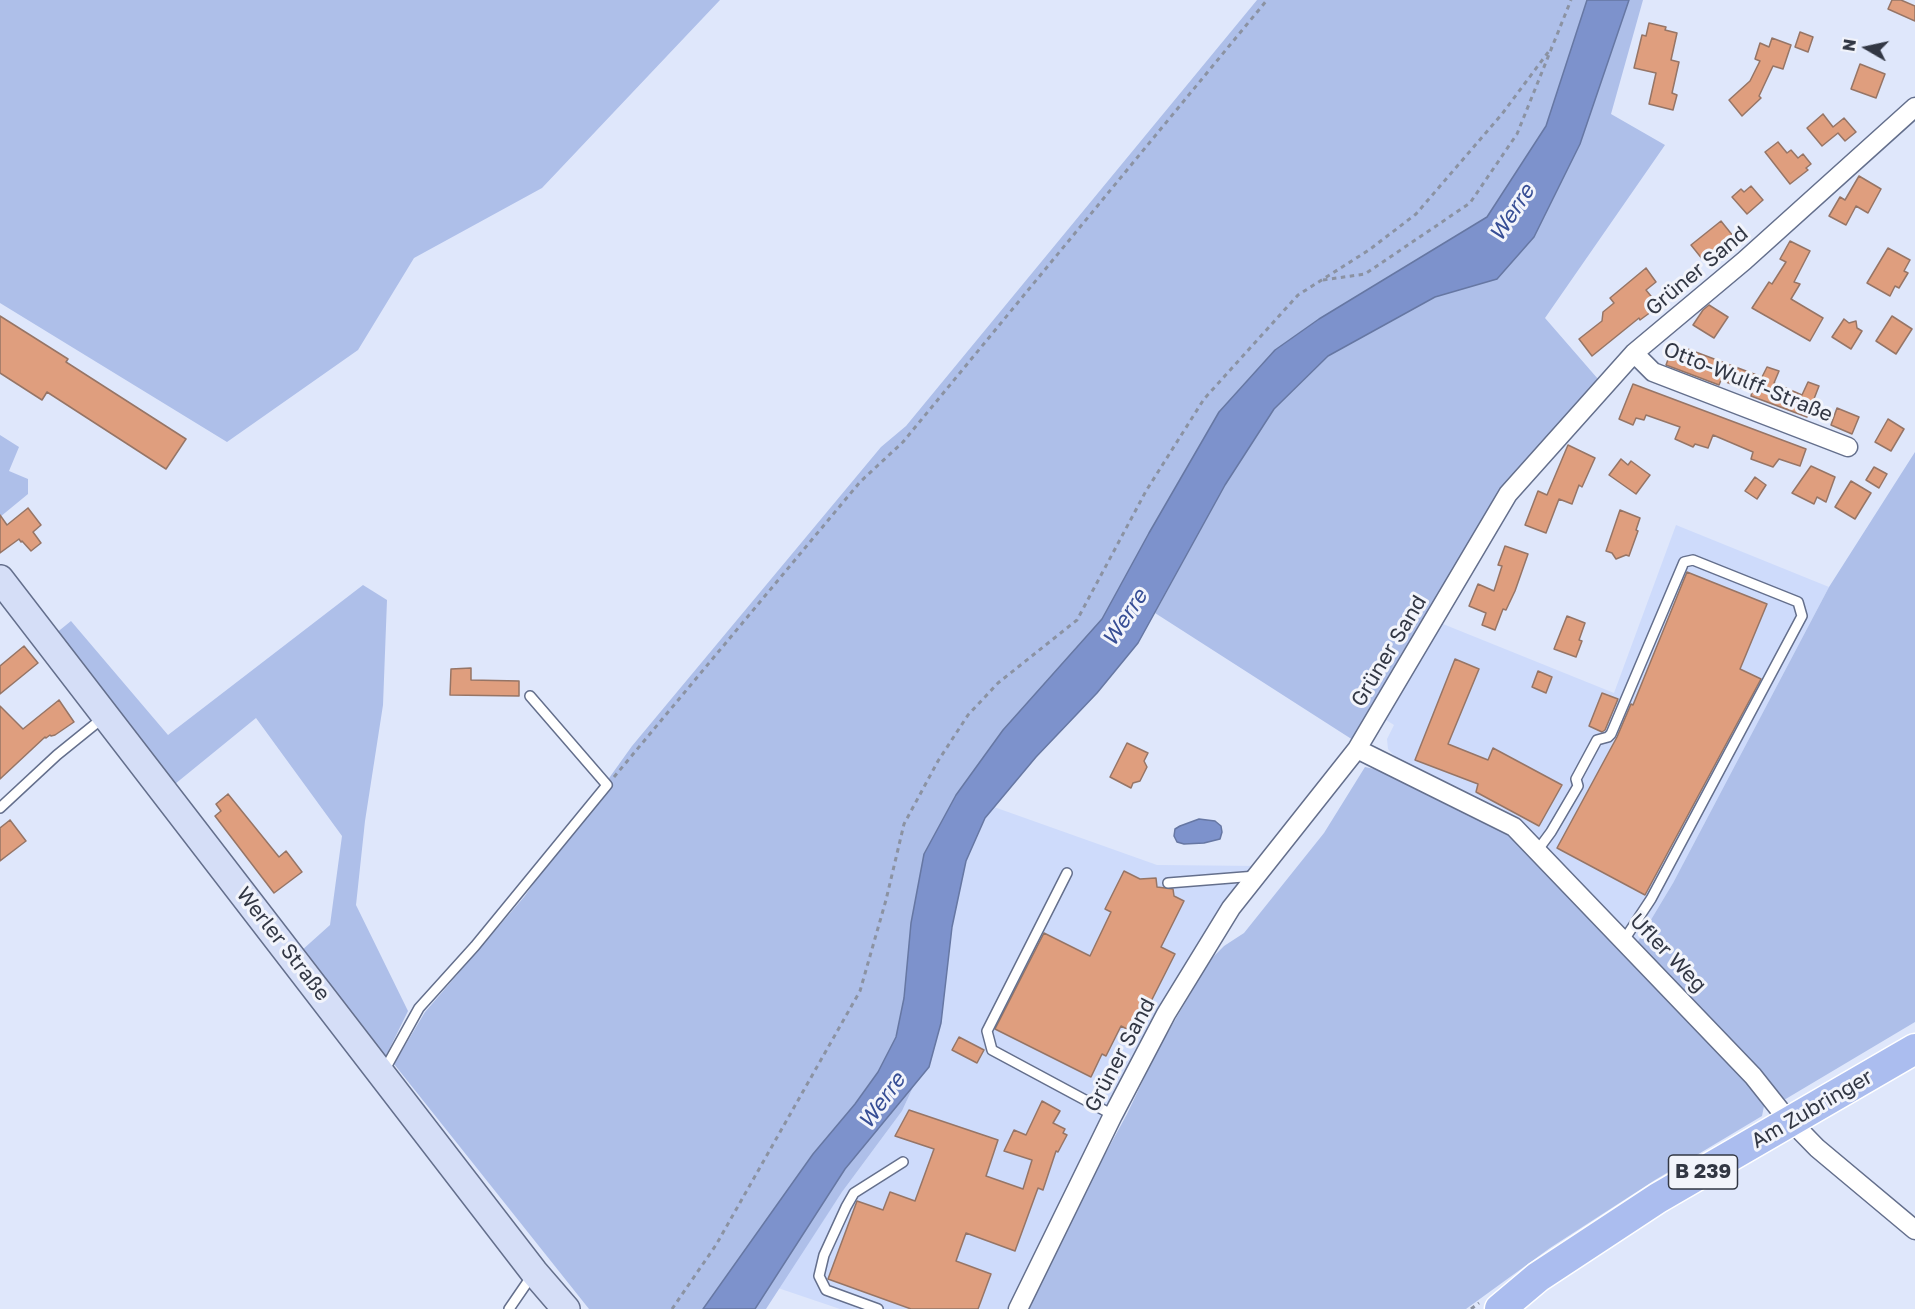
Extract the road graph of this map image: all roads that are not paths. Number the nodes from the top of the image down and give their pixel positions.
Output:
1 (1915, 107) edge
2 (1634, 354) junction
3 (1848, 447) dead end
4 (0, 579) edge
5 (530, 696) dead end
6 (107, 715) junction
7 (1357, 749) junction
8 (0, 808) edge
9 (1537, 851) junction
10 (1067, 873) dead end
11 (1258, 876) junction
12 (1168, 883) dead end
13 (1624, 940) junction
14 (1915, 1050) edge
15 (383, 1073) junction
16 (1113, 1115) junction
17 (1790, 1120) junction
18 (903, 1162) dead end
19 (1915, 1230) edge
20 (534, 1272) junction
21 (508, 1309) edge
22 (566, 1309) edge
23 (878, 1309) edge
24 (1018, 1309) edge
25 (1500, 1309) edge

1 - 2 street, Grüner Sand
2 - 3 street, Otto-Wulff-Straße
2 - 7 street, Grüner Sand
4 - 6 main road, Werler Straße
5 - 15 lane
6 - 8 lane
6 - 15 main road, Werler Straße
7 - 9 street, Ufler Weg
7 - 11 street, Grüner Sand
9 - 13 street, Ufler Weg
9 - 13 lane
10 - 16 lane
11 - 12 lane
11 - 16 street, Grüner Sand
13 - 17 street, Ufler Weg
14 - 17 main road, Am Zubringer / B 239
15 - 20 main road, Werler Straße
16 - 24 street, Grüner Sand
17 - 19 street, Ufler Weg
17 - 25 main road, Am Zubringer / B 239
18 - 23 lane
20 - 21 lane
20 - 22 main road, Werler Straße

